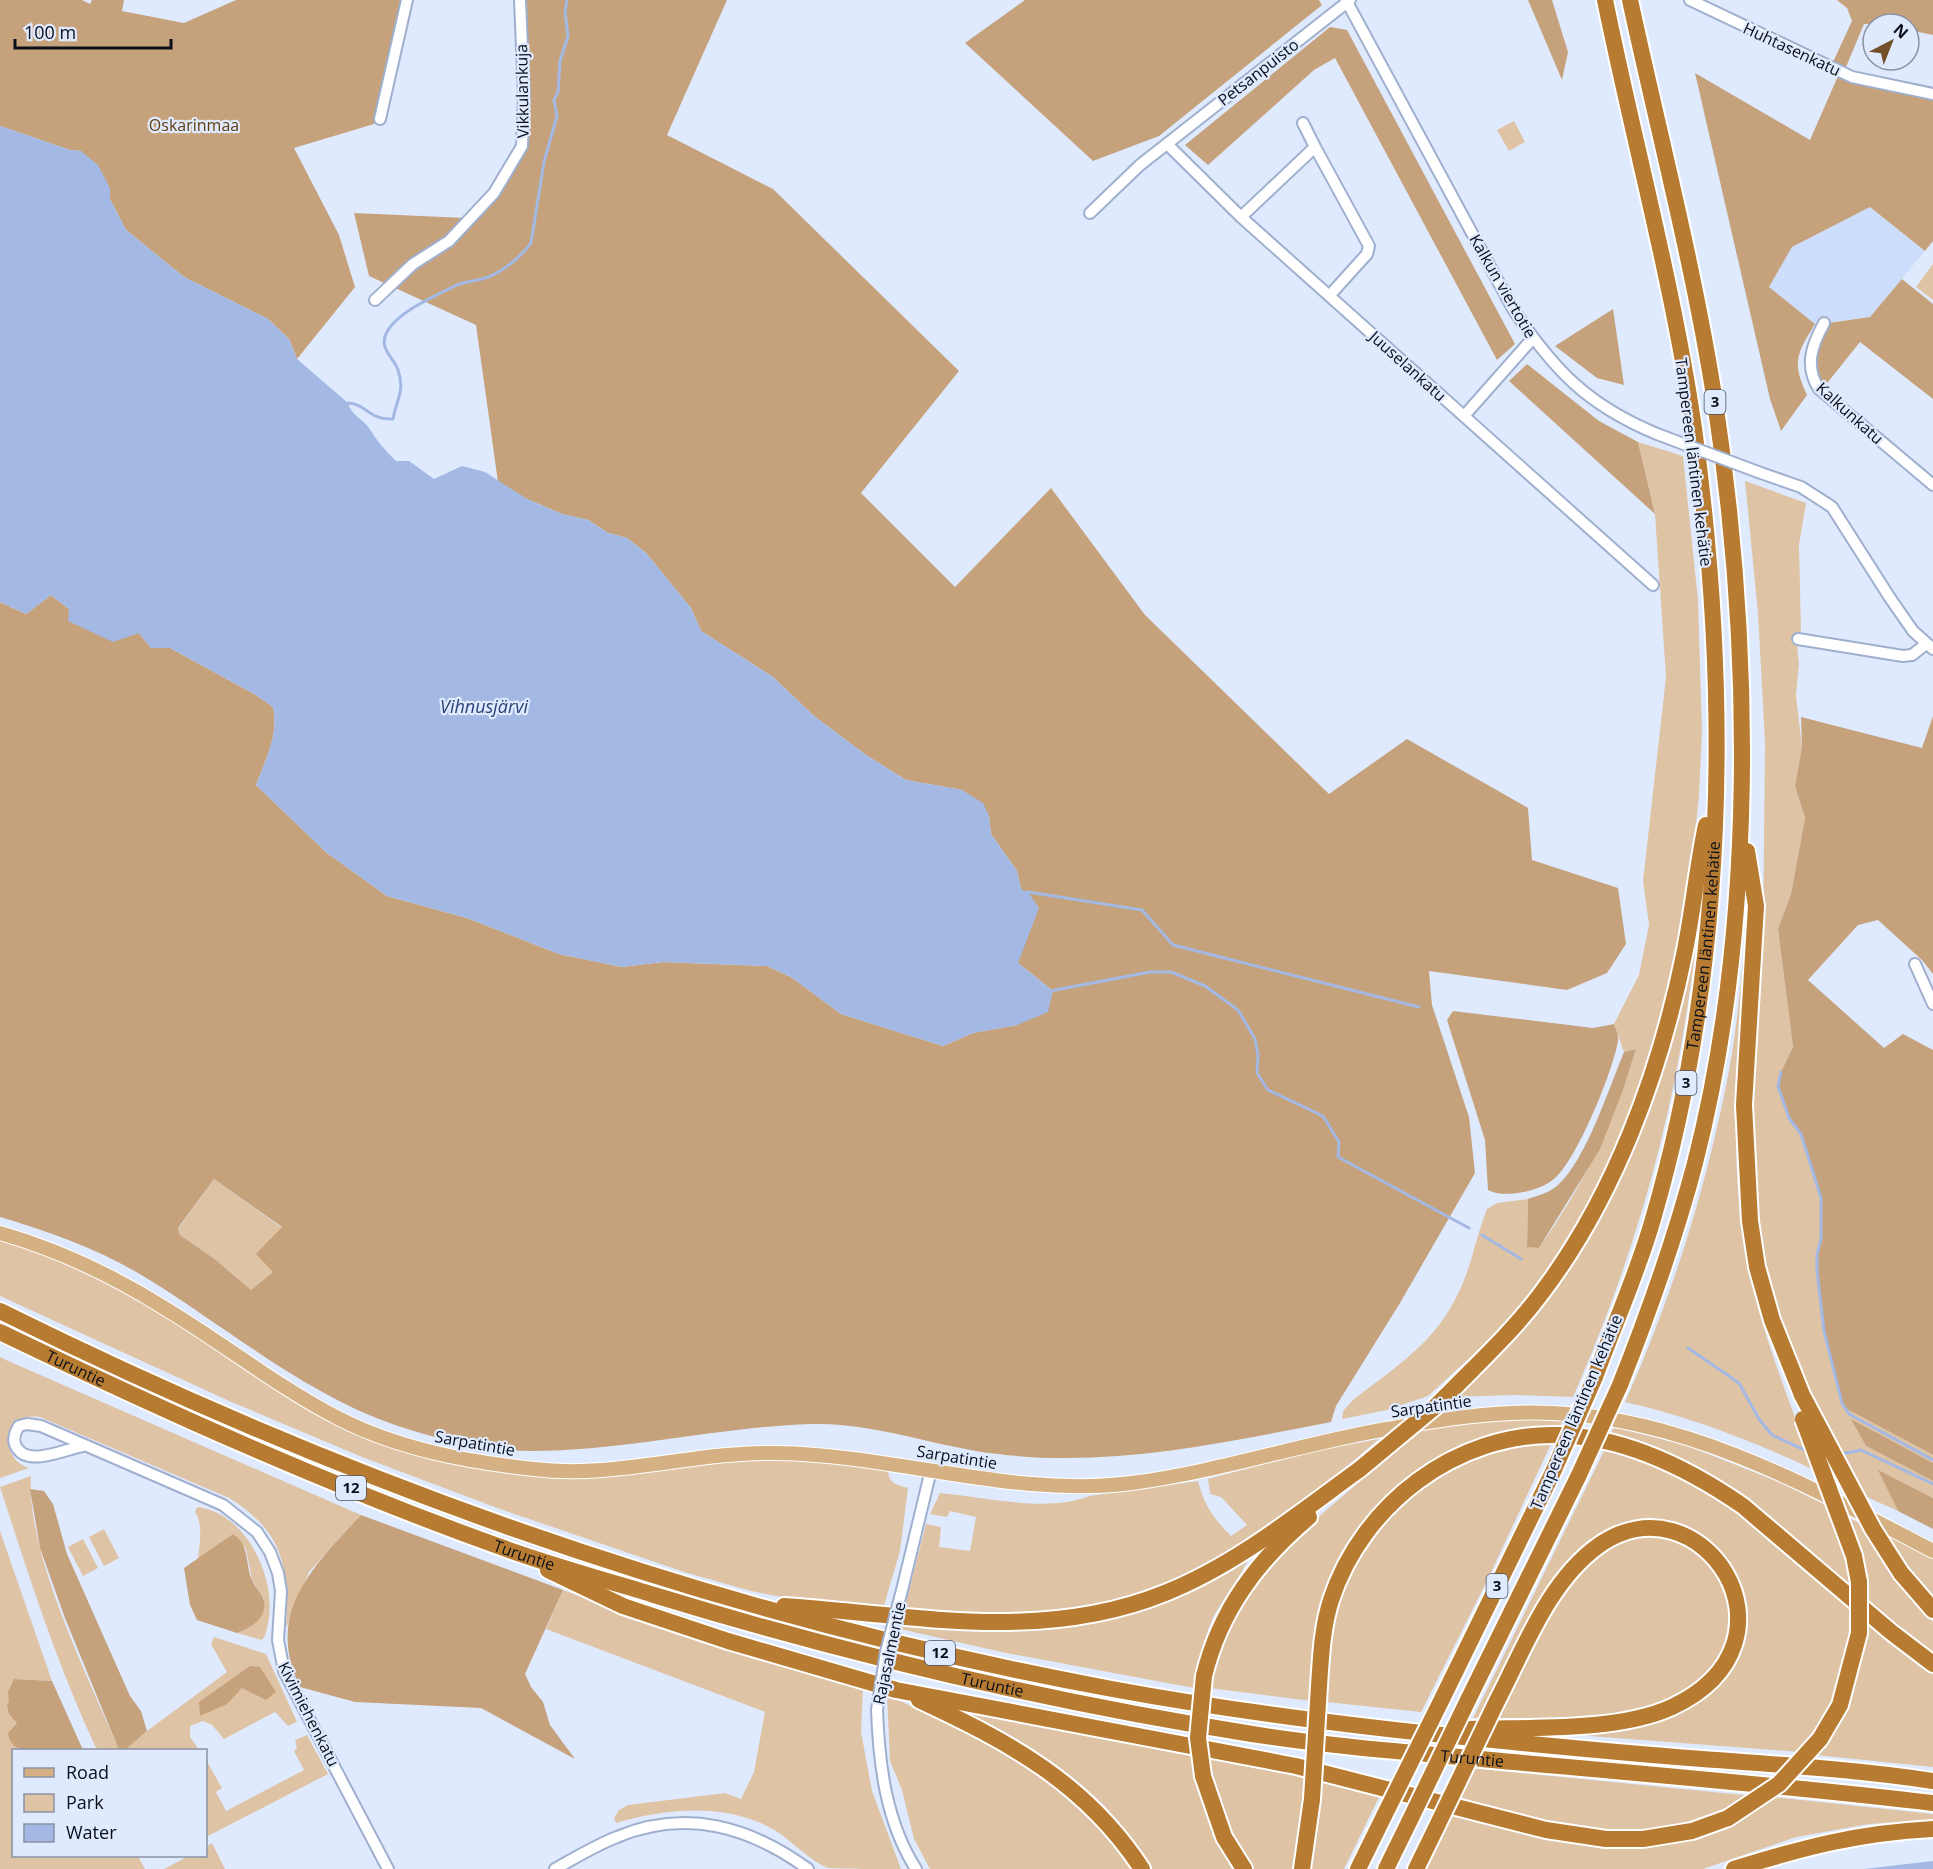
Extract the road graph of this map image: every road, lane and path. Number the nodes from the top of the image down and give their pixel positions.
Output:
1 (407, 0) edge
2 (520, 0) edge
3 (1605, 0) edge
4 (1630, 0) edge
5 (1690, 0) edge
6 (1348, 1) edge
7 (1933, 94) edge
8 (380, 119) dead end
9 (1303, 123) dead end
10 (1167, 144) junction
11 (1315, 147) junction
12 (1090, 213) dead end
13 (1241, 217) junction
14 (1330, 295) junction
15 (375, 300) dead end
16 (1824, 323) dead end
17 (1533, 338) junction
18 (1464, 416) junction
19 (1933, 485) edge
20 (1653, 585) dead end
21 (1798, 639) dead end
22 (1929, 646) edge
23 (1716, 777) junction
24 (1740, 812) junction
25 (1915, 964) dead end
26 (1933, 1004) edge
27 (0, 1233) edge
28 (0, 1311) edge
29 (0, 1332) edge
30 (1799, 1397) junction
31 (83, 1446) junction
32 (1360, 1469) junction
33 (931, 1470) junction
34 (510, 1550) junction
35 (1933, 1551) edge
36 (744, 1603) junction
37 (1933, 1610) edge
38 (1933, 1664) edge
39 (896, 1690) junction
40 (1402, 1731) junction
41 (1933, 1781) edge
42 (1933, 1803) edge
43 (1933, 1829) edge
44 (388, 1869) edge
45 (555, 1869) edge
46 (808, 1869) edge
47 (916, 1869) edge
48 (1142, 1869) edge
49 (1244, 1869) edge
50 (1302, 1869) edge
51 (1359, 1869) edge
52 (1386, 1869) edge
53 (1416, 1869) edge
54 (1734, 1869) edge

1 - 8 street
2 - 15 street, Vikkulankuja
3 - 23 highway, Tampereen läntinen kehätie / 3
4 - 24 highway, Tampereen läntinen kehätie / 3
5 - 7 street, Huhtasenkatu
6 - 10 street, Petsanpuisto
6 - 17 street, Kalkun viertotie
9 - 11 street
10 - 12 street, Petsanpuisto
10 - 13 street, Juuselankatu
11 - 13 street
11 - 14 street
13 - 14 street, Juuselankatu
14 - 18 street, Juuselankatu
16 - 19 street, Kalkunkatu
17 - 18 street
17 - 22 street, Kalkun viertotie, bridge
18 - 20 street, Juuselankatu
21 - 22 street, Kalkun viertotie
23 - 32 highway, bridge
23 - 51 highway, Tampereen läntinen kehätie / 3, bridge
24 - 30 highway
24 - 52 highway, Tampereen läntinen kehätie / 3, bridge
25 - 26 street
27 - 33 main road, Sarpatintie
28 - 36 highway, Turuntie / 12
29 - 34 highway, Turuntie / 12
30 - 37 highway, bridge
30 - 39 highway, bridge
31 - 31 street, Kivimiehenkatu
31 - 44 street, Kivimiehenkatu
32 - 36 highway
32 - 49 highway, bridge
33 - 35 main road, Sarpatintie
33 - 47 street, Rajasalmentie, bridge
34 - 39 highway
34 - 42 highway, Turuntie / 12
36 - 40 highway, Turuntie / 12
38 - 50 highway, bridge
39 - 48 highway
40 - 41 highway, Turuntie / 12
40 - 53 highway, bridge
43 - 54 highway
45 - 46 street

